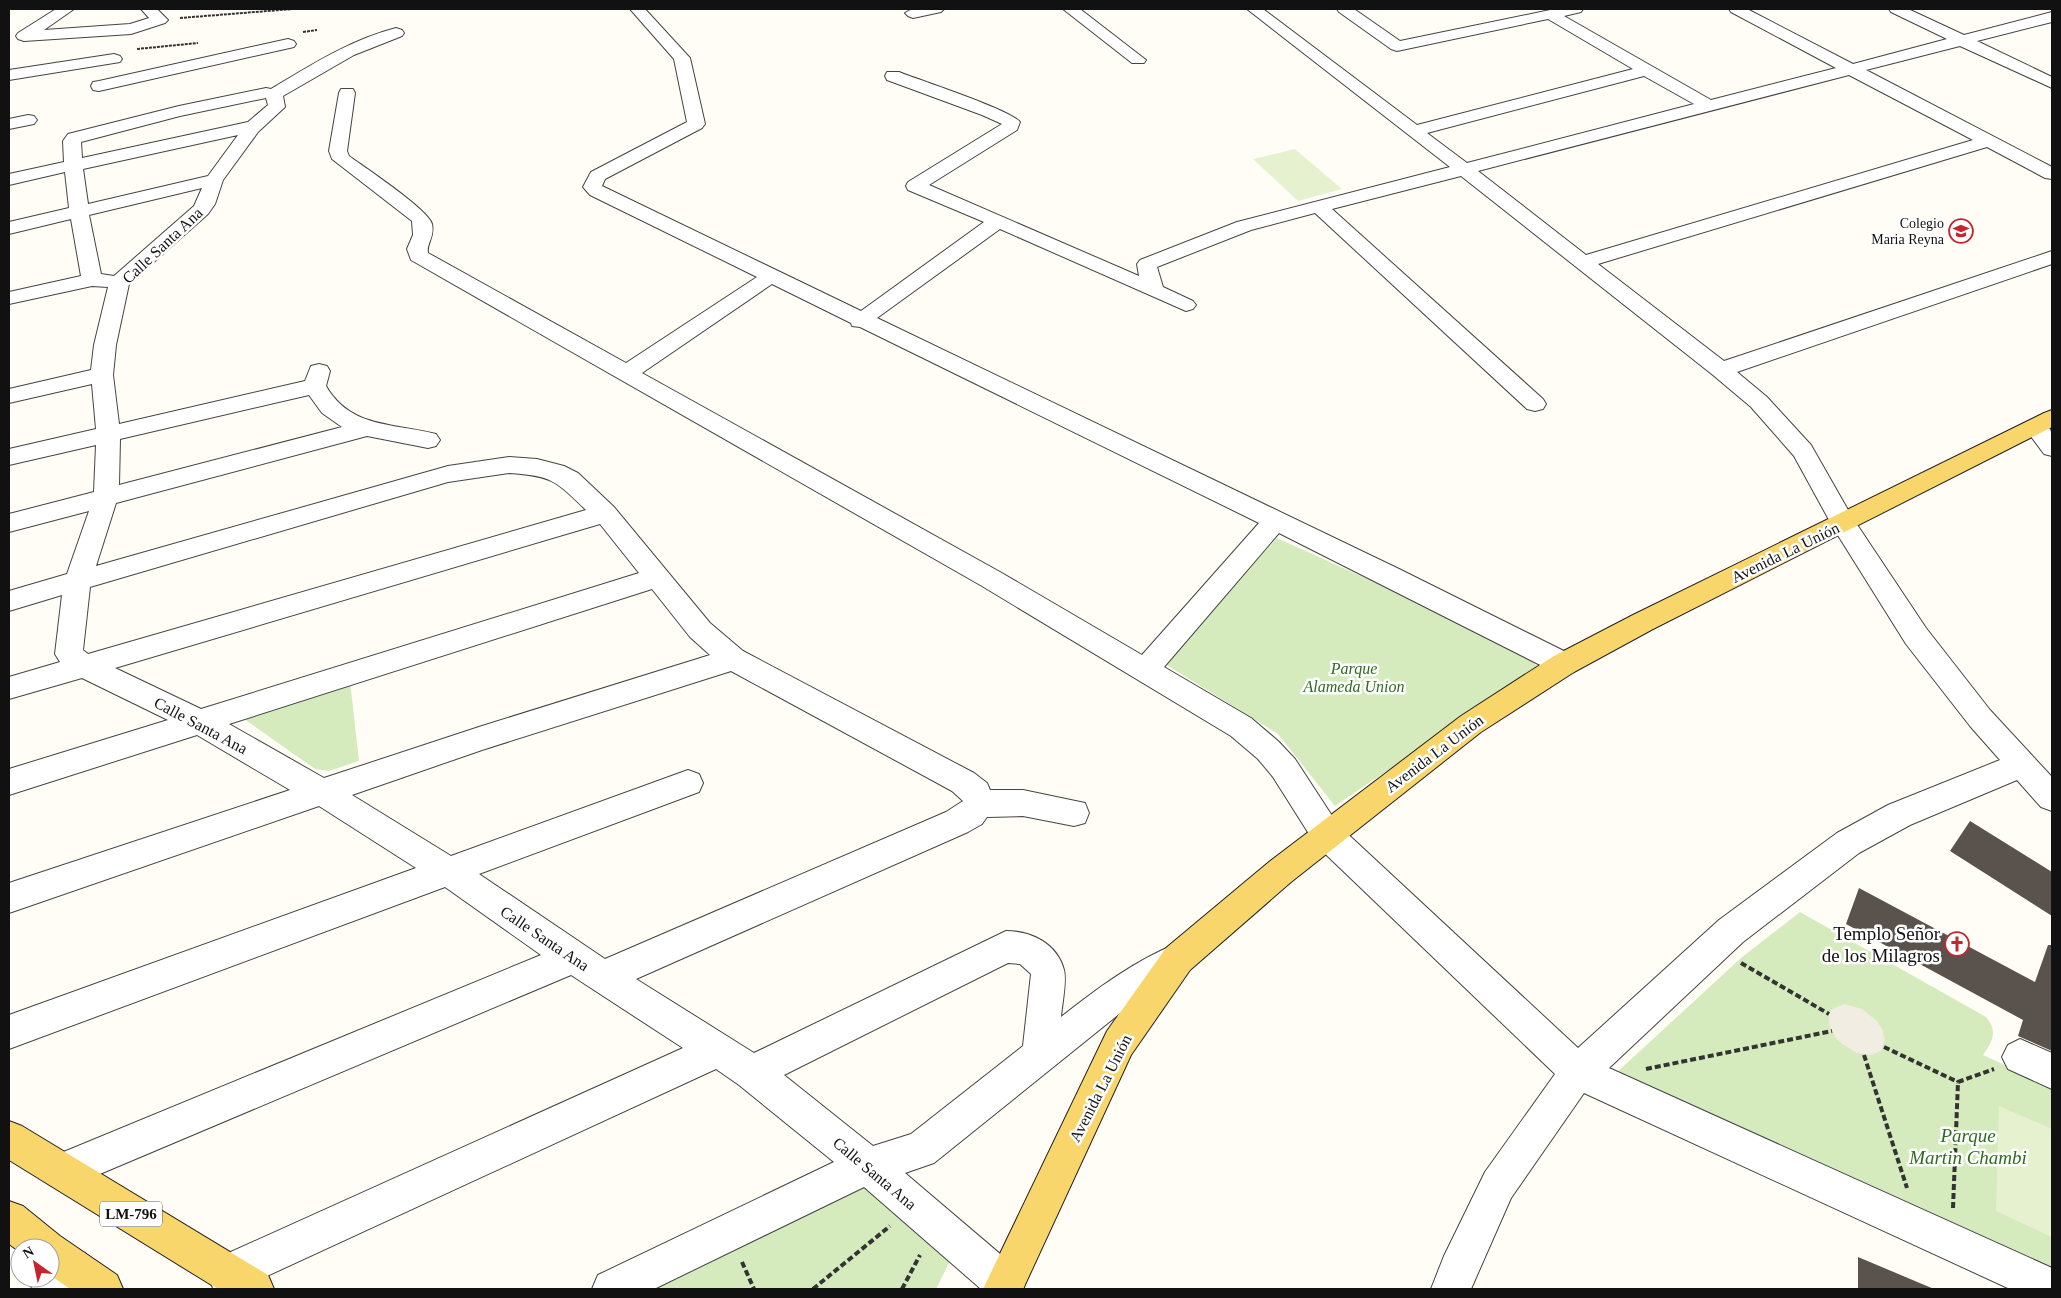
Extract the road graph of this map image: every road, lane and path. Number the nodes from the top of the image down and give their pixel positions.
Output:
1 (66, 9) edge
2 (293, 9) edge
3 (637, 9) edge
4 (936, 9) edge
5 (1071, 9) edge
6 (1254, 9) edge
7 (1373, 9) edge
8 (1576, 9) edge
9 (1736, 9) edge
10 (1896, 9) edge
11 (1920, 9) edge
12 (1347, 11) edge
13 (913, 13) dead end
14 (154, 14) edge
15 (1551, 15) junction
16 (2052, 17) edge
17 (131, 30) junction
18 (396, 33) dead end
19 (24, 36) junction
20 (1979, 36) junction
21 (1962, 41) junction
22 (288, 44) dead end
23 (9, 48) edge
24 (231, 56) junction
25 (114, 59) junction
26 (1138, 60) dead end
27 (180, 68) junction
28 (1852, 69) junction
29 (1647, 70) junction
30 (2052, 70) edge
31 (9, 75) edge
32 (893, 76) dead end
33 (2052, 83) edge
34 (236, 85) junction
35 (347, 93) dead end
36 (274, 94) junction
37 (179, 97) junction
38 (1709, 106) junction
39 (28, 120) dead end
40 (9, 124) edge
41 (255, 126) junction
42 (1413, 131) junction
43 (1989, 140) junction
44 (73, 165) junction
45 (1465, 170) junction
46 (2052, 174) edge
47 (9, 179) edge
48 (214, 180) junction
49 (1319, 207) junction
50 (79, 211) junction
51 (998, 220) junction
52 (9, 228) edge
53 (2052, 257) edge
54 (1583, 262) junction
55 (771, 276) junction
56 (105, 281) junction
57 (1154, 291) junction
58 (9, 298) edge
59 (1186, 305) dead end
60 (860, 321) junction
61 (1721, 370) junction
62 (625, 374) junction
63 (102, 375) junction
64 (9, 396) edge
65 (1536, 404) dead end
66 (367, 428) junction
67 (2047, 431) edge
68 (108, 434) junction
69 (428, 440) dead end
70 (9, 457) edge
71 (106, 497) junction
72 (605, 513) junction
73 (1275, 521) junction
74 (9, 523) edge
75 (1842, 523) junction
76 (656, 578) junction
77 (77, 583) junction
78 (9, 601) edge
79 (733, 659) junction
80 (1564, 664) junction
81 (84, 666) junction
82 (1145, 670) junction
83 (9, 688) edge
84 (198, 721) junction
85 (2021, 765) junction
86 (9, 782) edge
87 (688, 783) dead end
88 (321, 792) junction
89 (2052, 798) edge
90 (979, 804) junction
91 (1074, 813) dead end
92 (1327, 835) junction
93 (448, 871) junction
94 (9, 898) edge
95 (573, 958) junction
96 (1178, 959) junction
97 (1733, 969) dead end
98 (603, 977) junction
99 (1830, 1014) dead end
100 (1832, 1031) dead end
101 (9, 1032) edge
102 (1884, 1047) dead end
103 (718, 1050) junction
104 (1040, 1054) junction
105 (1864, 1055) dead end
106 (2009, 1062) joint
107 (1640, 1070) dead end
108 (2052, 1071) edge
109 (752, 1072) junction
110 (1578, 1072) junction
111 (1958, 1082) junction
112 (9, 1139) edge
113 (868, 1166) junction
114 (62, 1170) junction
115 (1908, 1194) dead end
116 (1953, 1211) dead end
117 (9, 1220) edge
118 (893, 1224) dead end
119 (28, 1238) edge
120 (924, 1247) dead end
121 (740, 1257) dead end
122 (60, 1267) edge
123 (241, 1281) edge
124 (1004, 1286) edge
125 (2052, 1288) edge
126 (103, 1289) edge
127 (612, 1289) edge
128 (754, 1289) edge
129 (813, 1289) edge
130 (902, 1289) edge
131 (1451, 1289) edge

1 - 19 street
2 - 14 path
3 - 55 street
4 - 13 street
5 - 26 street
6 - 42 street
7 - 12 street
8 - 15 street
9 - 28 street
10 - 21 street
11 - 20 street
12 - 15 street
14 - 17 street
15 - 29 street
16 - 20 street
17 - 19 street
17 - 25 street
18 - 36 street
19 - 23 street
20 - 21 street
20 - 30 street
21 - 28 street
21 - 33 street
22 - 24 street
24 - 27 street
24 - 34 street
25 - 27 street
25 - 31 street
27 - 37 street
28 - 38 street
28 - 43 street
29 - 38 street
29 - 42 street
32 - 51 street
34 - 36 street
34 - 37 street
35 - 62 street
36 - 41 street, Calle Santa Ana
37 - 44 street
38 - 45 street
39 - 40 street
41 - 44 street
41 - 48 street, Calle Santa Ana
42 - 45 street
43 - 46 street
43 - 54 street
44 - 47 street
44 - 50 street
45 - 49 street
45 - 54 street
48 - 50 street
48 - 56 street, Calle Santa Ana
49 - 57 street
49 - 65 street
50 - 52 street
50 - 56 street
51 - 57 street
51 - 60 street
53 - 61 street
54 - 61 street
55 - 60 street
55 - 62 street
56 - 58 street
56 - 63 street, Calle Santa Ana
57 - 59 street
60 - 73 street
61 - 75 street
62 - 82 street
63 - 64 street
63 - 68 street, Calle Santa Ana
66 - 68 street
66 - 69 street
66 - 71 street
67 - 75 main road, Avenida La Unión
68 - 70 street
68 - 71 street, Calle Santa Ana
71 - 74 street
71 - 77 street, Calle Santa Ana
72 - 76 street
72 - 77 street
72 - 81 street
73 - 80 street
73 - 82 street
75 - 80 main road, Avenida La Unión
75 - 85 street
76 - 79 street
76 - 84 street
77 - 78 street
77 - 81 street, Calle Santa Ana
79 - 88 street
79 - 90 street
80 - 92 main road, Avenida La Unión
81 - 83 street
81 - 84 street, Calle Santa Ana
82 - 92 street
84 - 86 street
84 - 88 street, Calle Santa Ana
85 - 89 street
85 - 110 street
87 - 93 street
88 - 93 street, Calle Santa Ana
88 - 94 street
90 - 91 street
90 - 98 street
92 - 96 main road, Avenida La Unión
92 - 110 street
93 - 95 street, Calle Santa Ana
93 - 101 street
95 - 98 street, Calle Santa Ana
95 - 114 street
96 - 104 street
96 - 124 main road, Avenida La Unión
97 - 99 path
98 - 103 street, Calle Santa Ana
100 - 107 path
102 - 111 path
103 - 109 street, Calle Santa Ana
103 - 123 street
104 - 109 street
104 - 113 street
105 - 115 path
106 - 108 street
106 - 111 path
109 - 113 street, Calle Santa Ana
110 - 125 street
110 - 131 street
111 - 116 path
112 - 114 main road, LM-796
113 - 124 street, Calle Santa Ana
113 - 127 street
114 - 123 main road, LM-796
117 - 119 main road
118 - 129 path
120 - 130 path
121 - 128 path
122 - 126 main road

